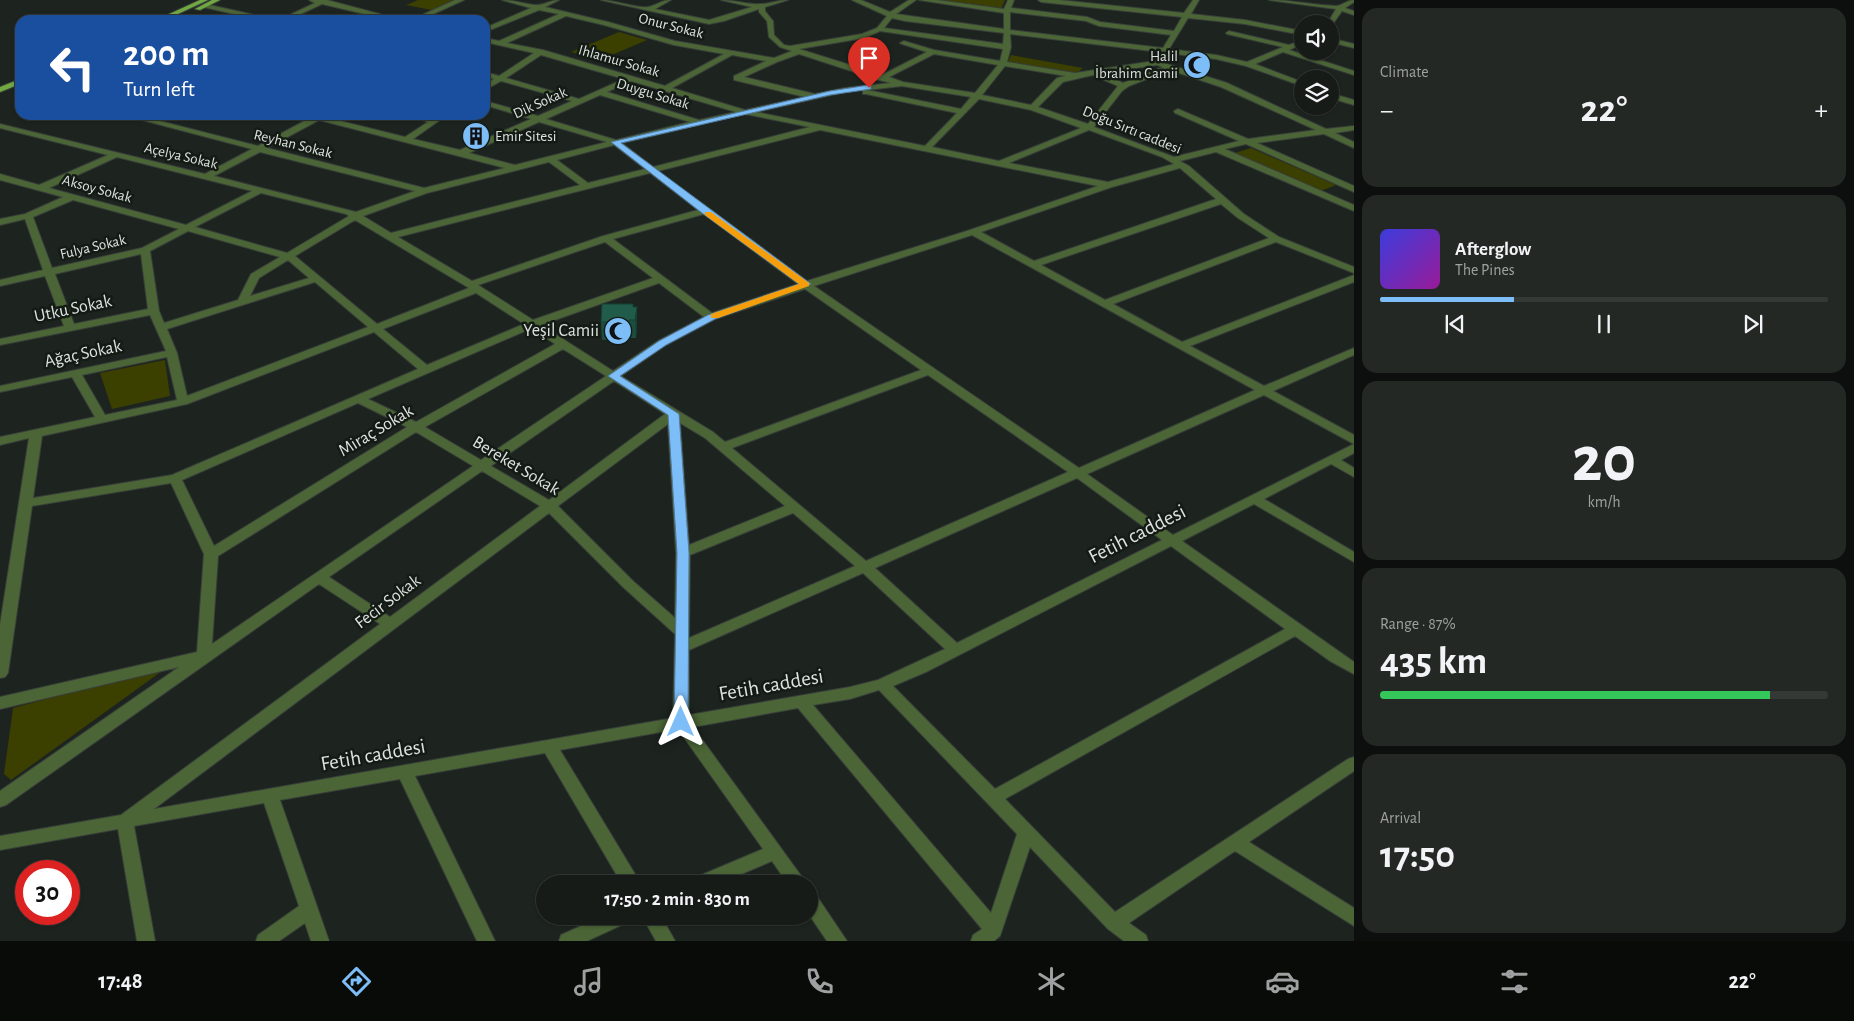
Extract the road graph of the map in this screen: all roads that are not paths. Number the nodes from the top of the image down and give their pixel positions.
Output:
1 (218, 0) edge
2 (312, 0) edge
3 (461, 0) edge
4 (505, 0) edge
5 (556, 0) edge
6 (604, 0) edge
7 (668, 0) edge
8 (724, 0) edge
9 (784, 0) edge
10 (855, 0) edge
11 (913, 0) edge
12 (922, 0) edge
13 (1011, 0) edge
14 (1041, 0) edge
15 (1196, 0) edge
16 (1272, 0) edge
17 (323, 1) edge
18 (205, 3) edge
19 (1351, 3) edge
20 (762, 6) junction
21 (538, 7) junction
22 (1340, 8) junction
23 (649, 9) junction
24 (1007, 10) junction
25 (1354, 13) edge
26 (565, 14) junction
27 (173, 15) edge
28 (182, 15) edge
29 (250, 15) edge
30 (293, 15) edge
31 (379, 15) edge
32 (426, 15) edge
33 (891, 15) junction
34 (1336, 15) edge
35 (1186, 16) junction
36 (490, 28) edge
37 (878, 29) junction
38 (1294, 31) edge
39 (1006, 32) junction
40 (1229, 32) dead end
41 (1176, 33) junction
42 (490, 41) edge
43 (1339, 42) edge
44 (500, 43) junction
45 (904, 43) dead end
46 (1294, 46) edge
47 (1354, 46) edge
48 (1007, 47) junction
49 (788, 48) junction
50 (1286, 49) junction
51 (1166, 51) junction
52 (540, 52) junction
53 (797, 52) junction
54 (933, 52) junction
55 (732, 53) junction
56 (774, 60) junction
57 (1003, 63) junction
58 (1157, 63) junction
59 (1248, 64) junction
60 (1168, 68) junction
61 (1094, 72) junction
62 (1354, 74) edge
63 (490, 75) edge
64 (1075, 75) junction
65 (500, 78) junction
66 (882, 78) junction
67 (630, 79) junction
68 (1294, 81) edge
69 (902, 84) junction
70 (490, 85) edge
71 (1123, 86) junction
72 (15, 88) edge
73 (15, 89) edge
74 (666, 89) junction
75 (852, 89) junction
76 (0, 90) edge
77 (599, 92) junction
78 (816, 96) junction
79 (977, 96) junction
80 (0, 97) edge
81 (1339, 98) edge
82 (579, 101) junction
83 (1354, 103) edge
84 (490, 105) edge
85 (1033, 108) junction
86 (961, 111) junction
87 (1178, 111) dead end
88 (745, 112) junction
89 (538, 119) junction
90 (149, 120) edge
91 (314, 120) edge
92 (331, 120) edge
93 (430, 120) edge
94 (434, 121) joint
95 (699, 122) junction
96 (0, 126) edge
97 (819, 127) junction
98 (1090, 127) junction
99 (1354, 128) edge
100 (1325, 133) junction
101 (406, 140) junction
102 (615, 142) junction
103 (1245, 142) junction
104 (1354, 145) edge
105 (927, 148) junction
106 (259, 149) junction
107 (1217, 149) junction
108 (461, 153) junction
109 (116, 155) junction
110 (550, 159) junction
111 (1176, 162) junction
112 (1001, 163) junction
113 (514, 168) junction
114 (653, 171) junction
115 (0, 176) edge
116 (208, 176) junction
117 (1109, 185) junction
118 (588, 187) junction
119 (1351, 187) edge
120 (40, 188) junction
121 (260, 190) junction
122 (424, 191) junction
123 (1323, 194) junction
124 (71, 197) junction
125 (1223, 200) junction
126 (1354, 208) edge
127 (705, 211) junction
128 (28, 216) junction
129 (355, 216) junction
130 (0, 222) edge
131 (188, 228) junction
132 (973, 232) junction
133 (390, 236) junction
134 (606, 238) junction
135 (1276, 239) junction
136 (145, 250) junction
137 (289, 256) junction
138 (1033, 265) junction
139 (1354, 270) edge
140 (49, 272) junction
141 (1354, 278) edge
142 (315, 279) junction
143 (660, 279) junction
144 (0, 283) edge
145 (806, 284) junction
146 (473, 287) junction
147 (242, 302) junction
148 (1104, 304) junction
149 (154, 311) junction
150 (712, 317) junction
151 (533, 324) junction
152 (162, 327) junction
153 (70, 328) junction
154 (376, 328) junction
155 (0, 342) edge
156 (563, 344) junction
157 (1181, 346) junction
158 (1354, 351) edge
159 (172, 353) junction
160 (426, 370) junction
161 (930, 370) junction
162 (76, 374) junction
163 (614, 376) junction
164 (0, 389) edge
165 (1264, 391) junction
166 (358, 399) junction
167 (183, 402) junction
168 (673, 414) junction
169 (101, 418) junction
170 (416, 427) junction
171 (36, 433) junction
172 (1354, 440) edge
173 (0, 441) edge
174 (724, 447) junction
175 (1354, 448) edge
176 (1331, 459) junction
177 (481, 467) junction
178 (1078, 473) junction
179 (1354, 473) edge
180 (175, 478) junction
181 (1254, 498) junction
182 (26, 503) junction
183 (550, 506) junction
184 (795, 507) junction
185 (1172, 540) junction
186 (683, 553) junction
187 (211, 554) junction
188 (1354, 558) edge
189 (865, 566) junction
190 (319, 577) junction
191 (390, 624) junction
192 (1296, 629) junction
193 (682, 631) junction
194 (3, 634) edge
195 (681, 648) junction
196 (955, 650) junction
197 (204, 656) junction
198 (1354, 669) edge
199 (0, 674) edge
200 (882, 684) junction
201 (801, 701) junction
202 (0, 703) edge
203 (681, 722) junction
204 (549, 746) junction
205 (1354, 763) edge
206 (404, 771) junction
207 (270, 795) junction
208 (994, 798) junction
209 (0, 800) edge
210 (124, 821) junction
211 (1026, 832) junction
212 (1235, 842) junction
213 (0, 843) edge
214 (775, 852) junction
215 (627, 875) edge
216 (720, 875) edge
217 (792, 875) edge
218 (309, 909) junction
219 (818, 912) edge
220 (1354, 918) edge
221 (1114, 923) junction
222 (603, 925) edge
223 (656, 925) edge
224 (987, 935) edge
225 (146, 941) edge
226 (265, 941) edge
227 (320, 941) edge
228 (486, 941) edge
229 (568, 941) edge
230 (666, 941) edge
231 (838, 941) edge
232 (1139, 941) edge

1 - 18 main road
2 - 17 street
3 - 32 street
4 - 21 street, Onur Sokak
5 - 21 street
6 - 23 street
7 - 23 street
8 - 20 street
9 - 20 street
10 - 33 street
11 - 33 street
12 - 24 street
13 - 24 street
14 - 35 street
15 - 35 street
16 - 22 street
17 - 30 street
17 - 31 street
18 - 27 main road
18 - 28 main road
18 - 29 street
19 - 22 street
20 - 23 street
20 - 49 street
21 - 26 street, Onur Sokak
21 - 36 street
22 - 25 street
22 - 34 street
24 - 39 street
24 - 41 street
26 - 44 street
26 - 55 street, Onur Sokak
33 - 37 street
33 - 39 street
35 - 38 street
35 - 41 street
37 - 48 street
37 - 49 street
39 - 48 street
39 - 51 street
40 - 50 street
41 - 51 street
42 - 44 street, Ihlamur Sokak
43 - 47 street
44 - 52 street, Ihlamur Sokak
45 - 54 street
46 - 50 street
48 - 57 street
49 - 53 street
50 - 59 street
50 - 62 street
51 - 58 street
51 - 59 street
52 - 65 street
52 - 67 street, Ihlamur Sokak
53 - 56 street
53 - 66 street
54 - 57 street
54 - 66 street
55 - 56 street, Onur Sokak
55 - 74 street
56 - 78 street
57 - 64 street
57 - 79 street
58 - 60 street
58 - 61 street
59 - 68 street
60 - 71 street
60 - 100 street
61 - 64 street
61 - 71 street
63 - 65 street
64 - 85 street
65 - 70 street
65 - 82 street
66 - 69 street
67 - 74 street, Ihlamur Sokak
67 - 77 street, Dik Sokak
69 - 75 street
69 - 79 street, Doğu Sırtı caddesi
71 - 98 street
72 - 76 main road
73 - 80 main road
74 - 88 street, Ihlamur Sokak
75 - 78 street
75 - 86 street
77 - 82 street, Dik Sokak
77 - 95 street, Duygu Sokak
78 - 88 street
79 - 85 street, Doğu Sırtı caddesi
79 - 86 street
81 - 83 street
82 - 89 street, Dik Sokak
84 - 89 street
85 - 98 street, Doğu Sırtı caddesi
86 - 105 street
87 - 103 street
88 - 95 street
88 - 97 street, Ihlamur Sokak
89 - 102 street
89 - 108 street, Dik Sokak
90 - 106 street, Reyhan Sokak
91 - 106 street
92 - 101 street
93 - 94 street
94 - 101 street
95 - 102 street
96 - 109 street, Açelya Sokak
97 - 105 street, Ihlamur Sokak
97 - 114 street
98 - 111 street, Doğu Sırtı caddesi
98 - 112 street
99 - 100 street
100 - 103 street
100 - 104 street
101 - 108 street
102 - 110 street
102 - 114 street
103 - 107 street
103 - 119 street
105 - 112 street, Ihlamur Sokak
106 - 116 street
106 - 122 street, Reyhan Sokak
107 - 111 street
107 - 123 street
108 - 113 street
109 - 116 street, Açelya Sokak
109 - 120 street
110 - 113 street
110 - 118 street
111 - 117 street
111 - 125 street, Doğu Sırtı caddesi
112 - 117 street, Ihlamur Sokak
113 - 122 street
114 - 118 street
114 - 127 street
115 - 120 street, Aksoy Sokak
116 - 121 street, Açelya Sokak
117 - 132 street
118 - 133 street
119 - 123 street
120 - 124 street, Aksoy Sokak
121 - 129 street, Açelya Sokak
121 - 131 street
122 - 129 street
123 - 126 street
124 - 128 street
124 - 131 street, Aksoy Sokak
125 - 135 street, Doğu Sırtı caddesi
125 - 138 street
127 - 134 street
127 - 145 street
128 - 130 street
128 - 140 street
129 - 133 street, Açelya Sokak
129 - 137 street
131 - 136 street, Fulya Sokak
131 - 137 street, Aksoy Sokak
132 - 138 street
132 - 145 street
133 - 146 street, Açelya Sokak
134 - 143 street
134 - 146 street
135 - 139 street, Doğu Sırtı caddesi
135 - 148 street
136 - 140 street, Fulya Sokak
136 - 149 street
137 - 142 street
137 - 147 street
138 - 148 street
140 - 144 street, Fulya Sokak
140 - 153 street
141 - 157 street
142 - 147 street
142 - 154 street
143 - 150 street
143 - 151 street
145 - 150 street
145 - 161 street
146 - 151 street, Açelya Sokak
146 - 154 street
147 - 152 street
148 - 157 street
149 - 152 street
149 - 153 street, Utku Sokak
150 - 163 street
151 - 156 street, Açelya Sokak
151 - 160 street
152 - 159 street
153 - 155 street, Utku Sokak
154 - 160 street
154 - 167 street
156 - 163 street, Açelya Sokak
156 - 170 street, Miraç Sokak
157 - 165 street
158 - 165 street
159 - 162 street, Ağaç Sokak
159 - 167 street
160 - 166 street
161 - 174 street
161 - 178 street
162 - 164 street, Ağaç Sokak
162 - 169 street
163 - 168 street, Açelya Sokak
163 - 177 street
165 - 172 street
165 - 178 street
166 - 170 street, Bereket Sokak
166 - 180 street
167 - 169 street
168 - 174 street, Açelya Sokak
168 - 183 street, Fecir Sokak
168 - 186 street
169 - 171 street
170 - 177 street, Bereket Sokak
170 - 187 street, Miraç Sokak
171 - 173 street
171 - 182 street
174 - 184 street, Açelya Sokak
175 - 176 street, Fetih caddesi
176 - 179 street
176 - 181 street, Fetih caddesi
177 - 183 street, Bereket Sokak
177 - 190 street
178 - 185 street
178 - 189 street
180 - 182 street
180 - 187 street
181 - 185 street, Fetih caddesi
181 - 188 street
182 - 194 street
183 - 191 street, Fecir Sokak
183 - 193 street, Bereket Sokak
184 - 186 street
184 - 189 street, Açelya Sokak
185 - 192 street
185 - 196 street, Fetih caddesi
186 - 193 street
187 - 197 street
189 - 195 street
189 - 196 street, Açelya Sokak
190 - 191 street
190 - 197 street
191 - 210 street, Fecir Sokak
192 - 198 street
192 - 208 street
193 - 195 street
194 - 199 street
195 - 203 street
196 - 200 street, Fetih caddesi
197 - 202 street
197 - 209 street
200 - 201 street, Fetih caddesi
200 - 208 street
201 - 203 street, Fetih caddesi
201 - 224 street
203 - 204 street, Fetih caddesi
203 - 214 street
204 - 206 street, Fetih caddesi
204 - 215 street
205 - 212 street
206 - 207 street, Fetih caddesi
206 - 228 street
207 - 210 street, Fetih caddesi
207 - 218 street
208 - 211 street
210 - 213 street, Fetih caddesi
210 - 225 street
211 - 221 street
211 - 224 street
212 - 220 street
212 - 221 street
214 - 216 street
214 - 217 street
218 - 226 street
218 - 227 street
219 - 231 street
221 - 232 street
222 - 229 street
223 - 230 street

